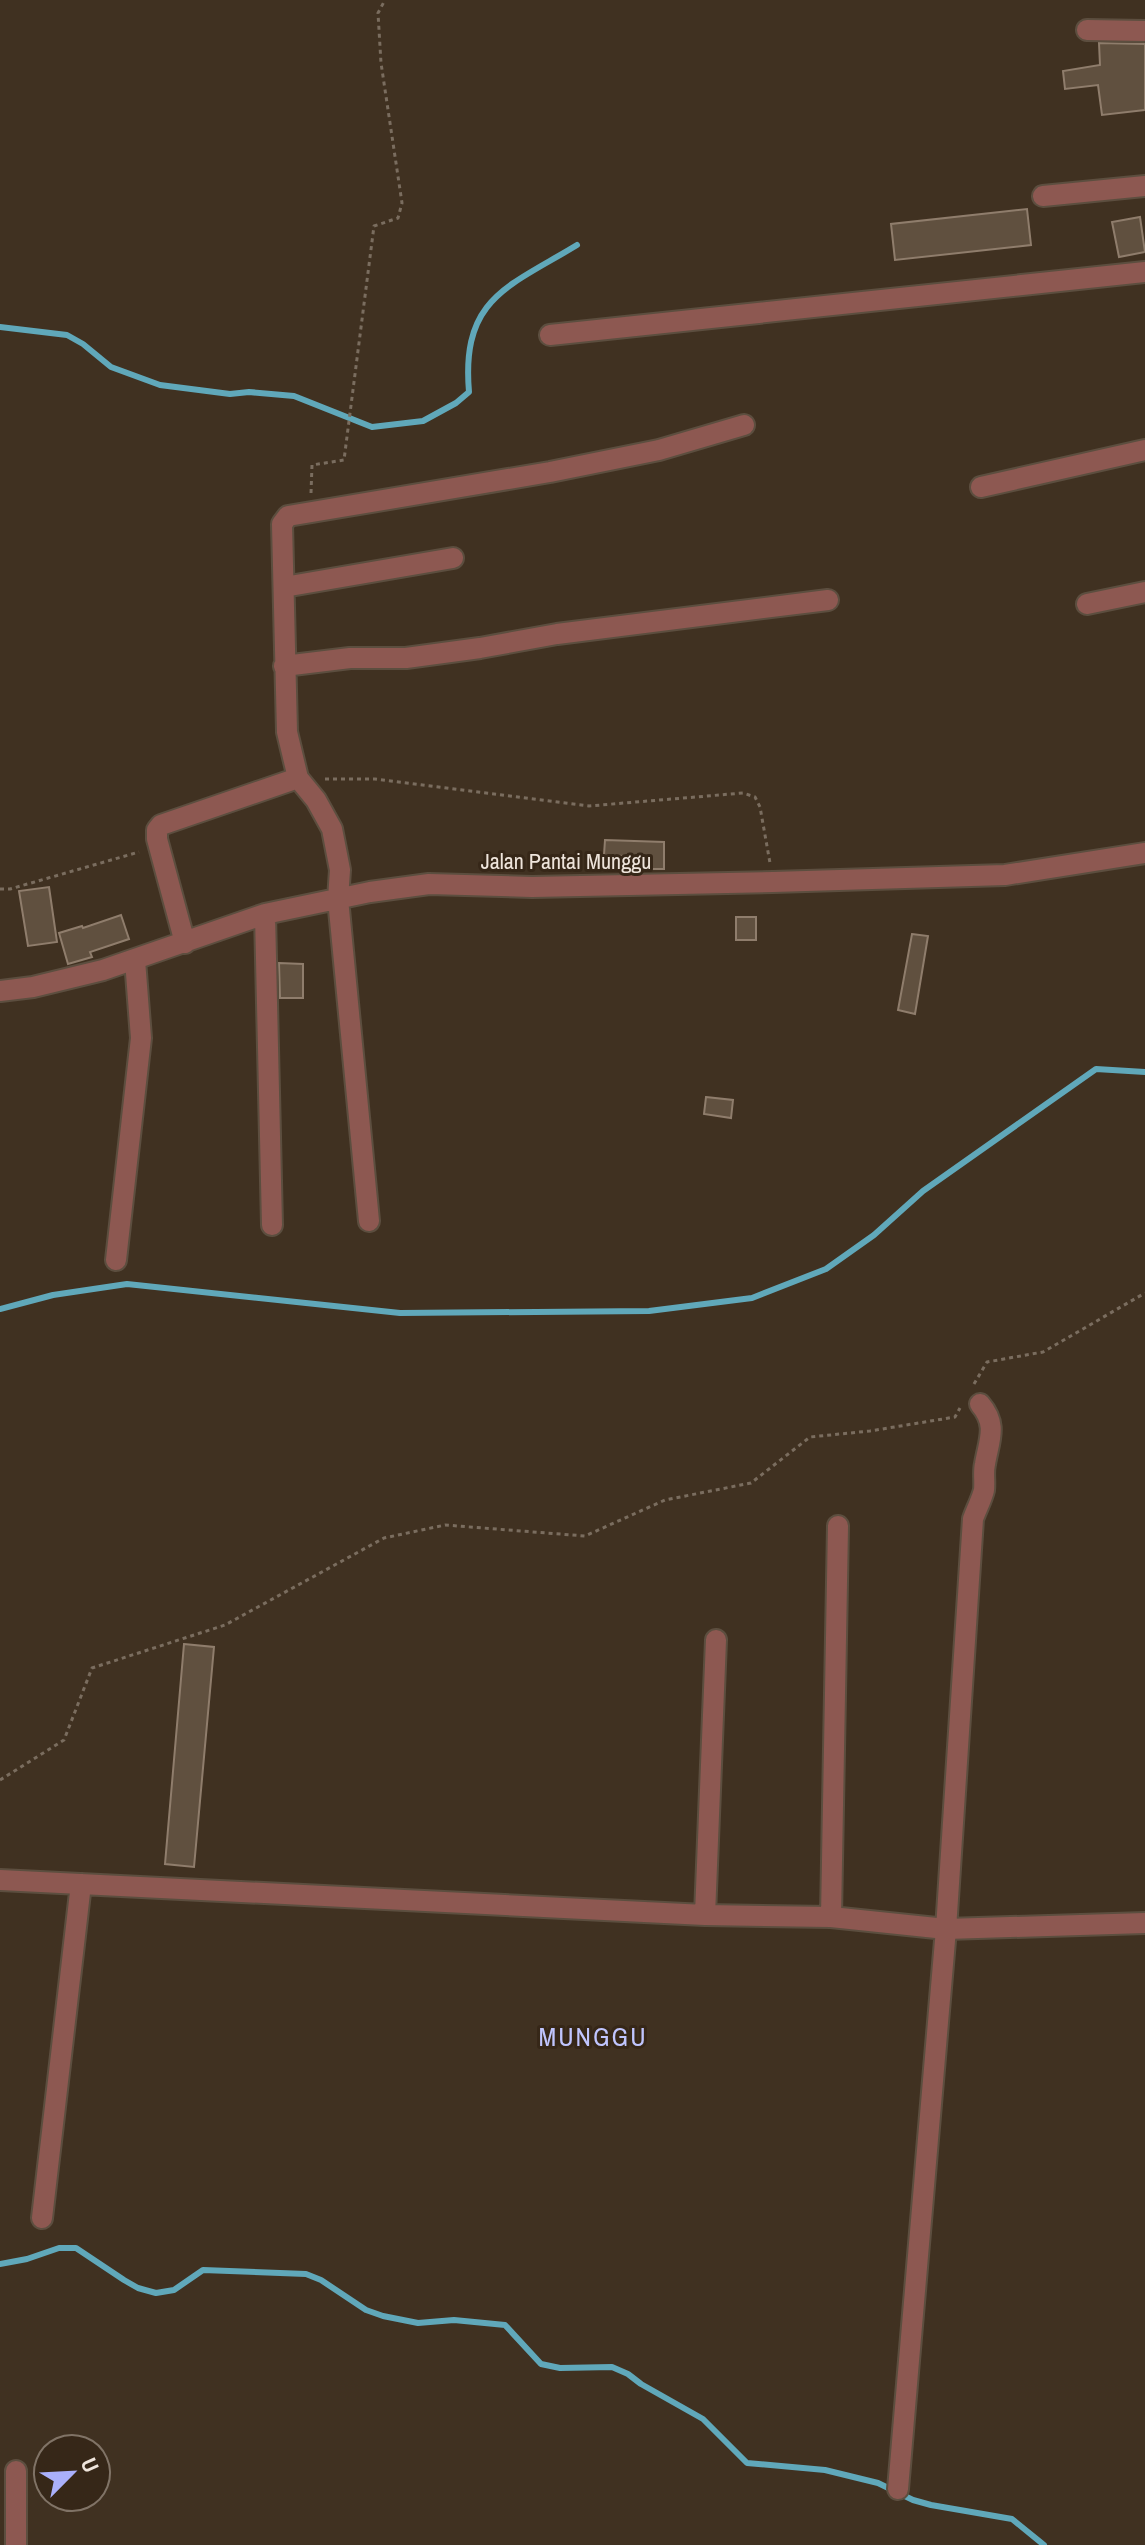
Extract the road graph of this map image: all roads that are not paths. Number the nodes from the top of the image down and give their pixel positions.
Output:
1 (1087, 30) dead end
2 (1145, 31) edge
3 (1145, 186) edge
4 (1043, 196) dead end
5 (1145, 272) edge
6 (550, 335) dead end
7 (744, 425) dead end
8 (1145, 450) edge
9 (981, 487) dead end
10 (453, 558) dead end
11 (284, 587) junction
12 (1145, 592) edge
13 (828, 600) dead end
14 (1087, 604) dead end
15 (284, 666) junction
16 (298, 778) junction
17 (1145, 853) edge
18 (338, 899) junction
19 (265, 914) junction
20 (185, 943) junction
21 (135, 960) junction
22 (0, 991) edge
23 (369, 1221) dead end
24 (272, 1225) dead end
25 (116, 1260) dead end
26 (971, 1399) road end
27 (838, 1526) dead end
28 (716, 1640) dead end
29 (0, 1880) edge
30 (81, 1884) junction
31 (705, 1915) junction
32 (831, 1917) junction
33 (1145, 1923) edge
34 (946, 1929) junction
35 (42, 2218) dead end
36 (16, 2471) dead end
37 (898, 2489) dead end
38 (16, 2545) edge

1 - 2 street
3 - 4 street
5 - 6 street
7 - 11 street
8 - 9 street
10 - 11 street
11 - 15 street
12 - 14 street
13 - 15 street
15 - 16 street
16 - 18 street
16 - 20 street
17 - 18 street, Jalan Pantai Munggu
18 - 19 street, Jalan Pantai Munggu
18 - 23 street
19 - 20 street, Jalan Pantai Munggu
19 - 24 street
20 - 21 street, Jalan Pantai Munggu
21 - 22 street, Jalan Pantai Munggu
21 - 25 street
26 - 34 street
27 - 32 street
28 - 31 street
29 - 30 street
30 - 31 street
30 - 35 street
31 - 32 street
32 - 34 street
33 - 34 street
34 - 37 street
36 - 38 street

